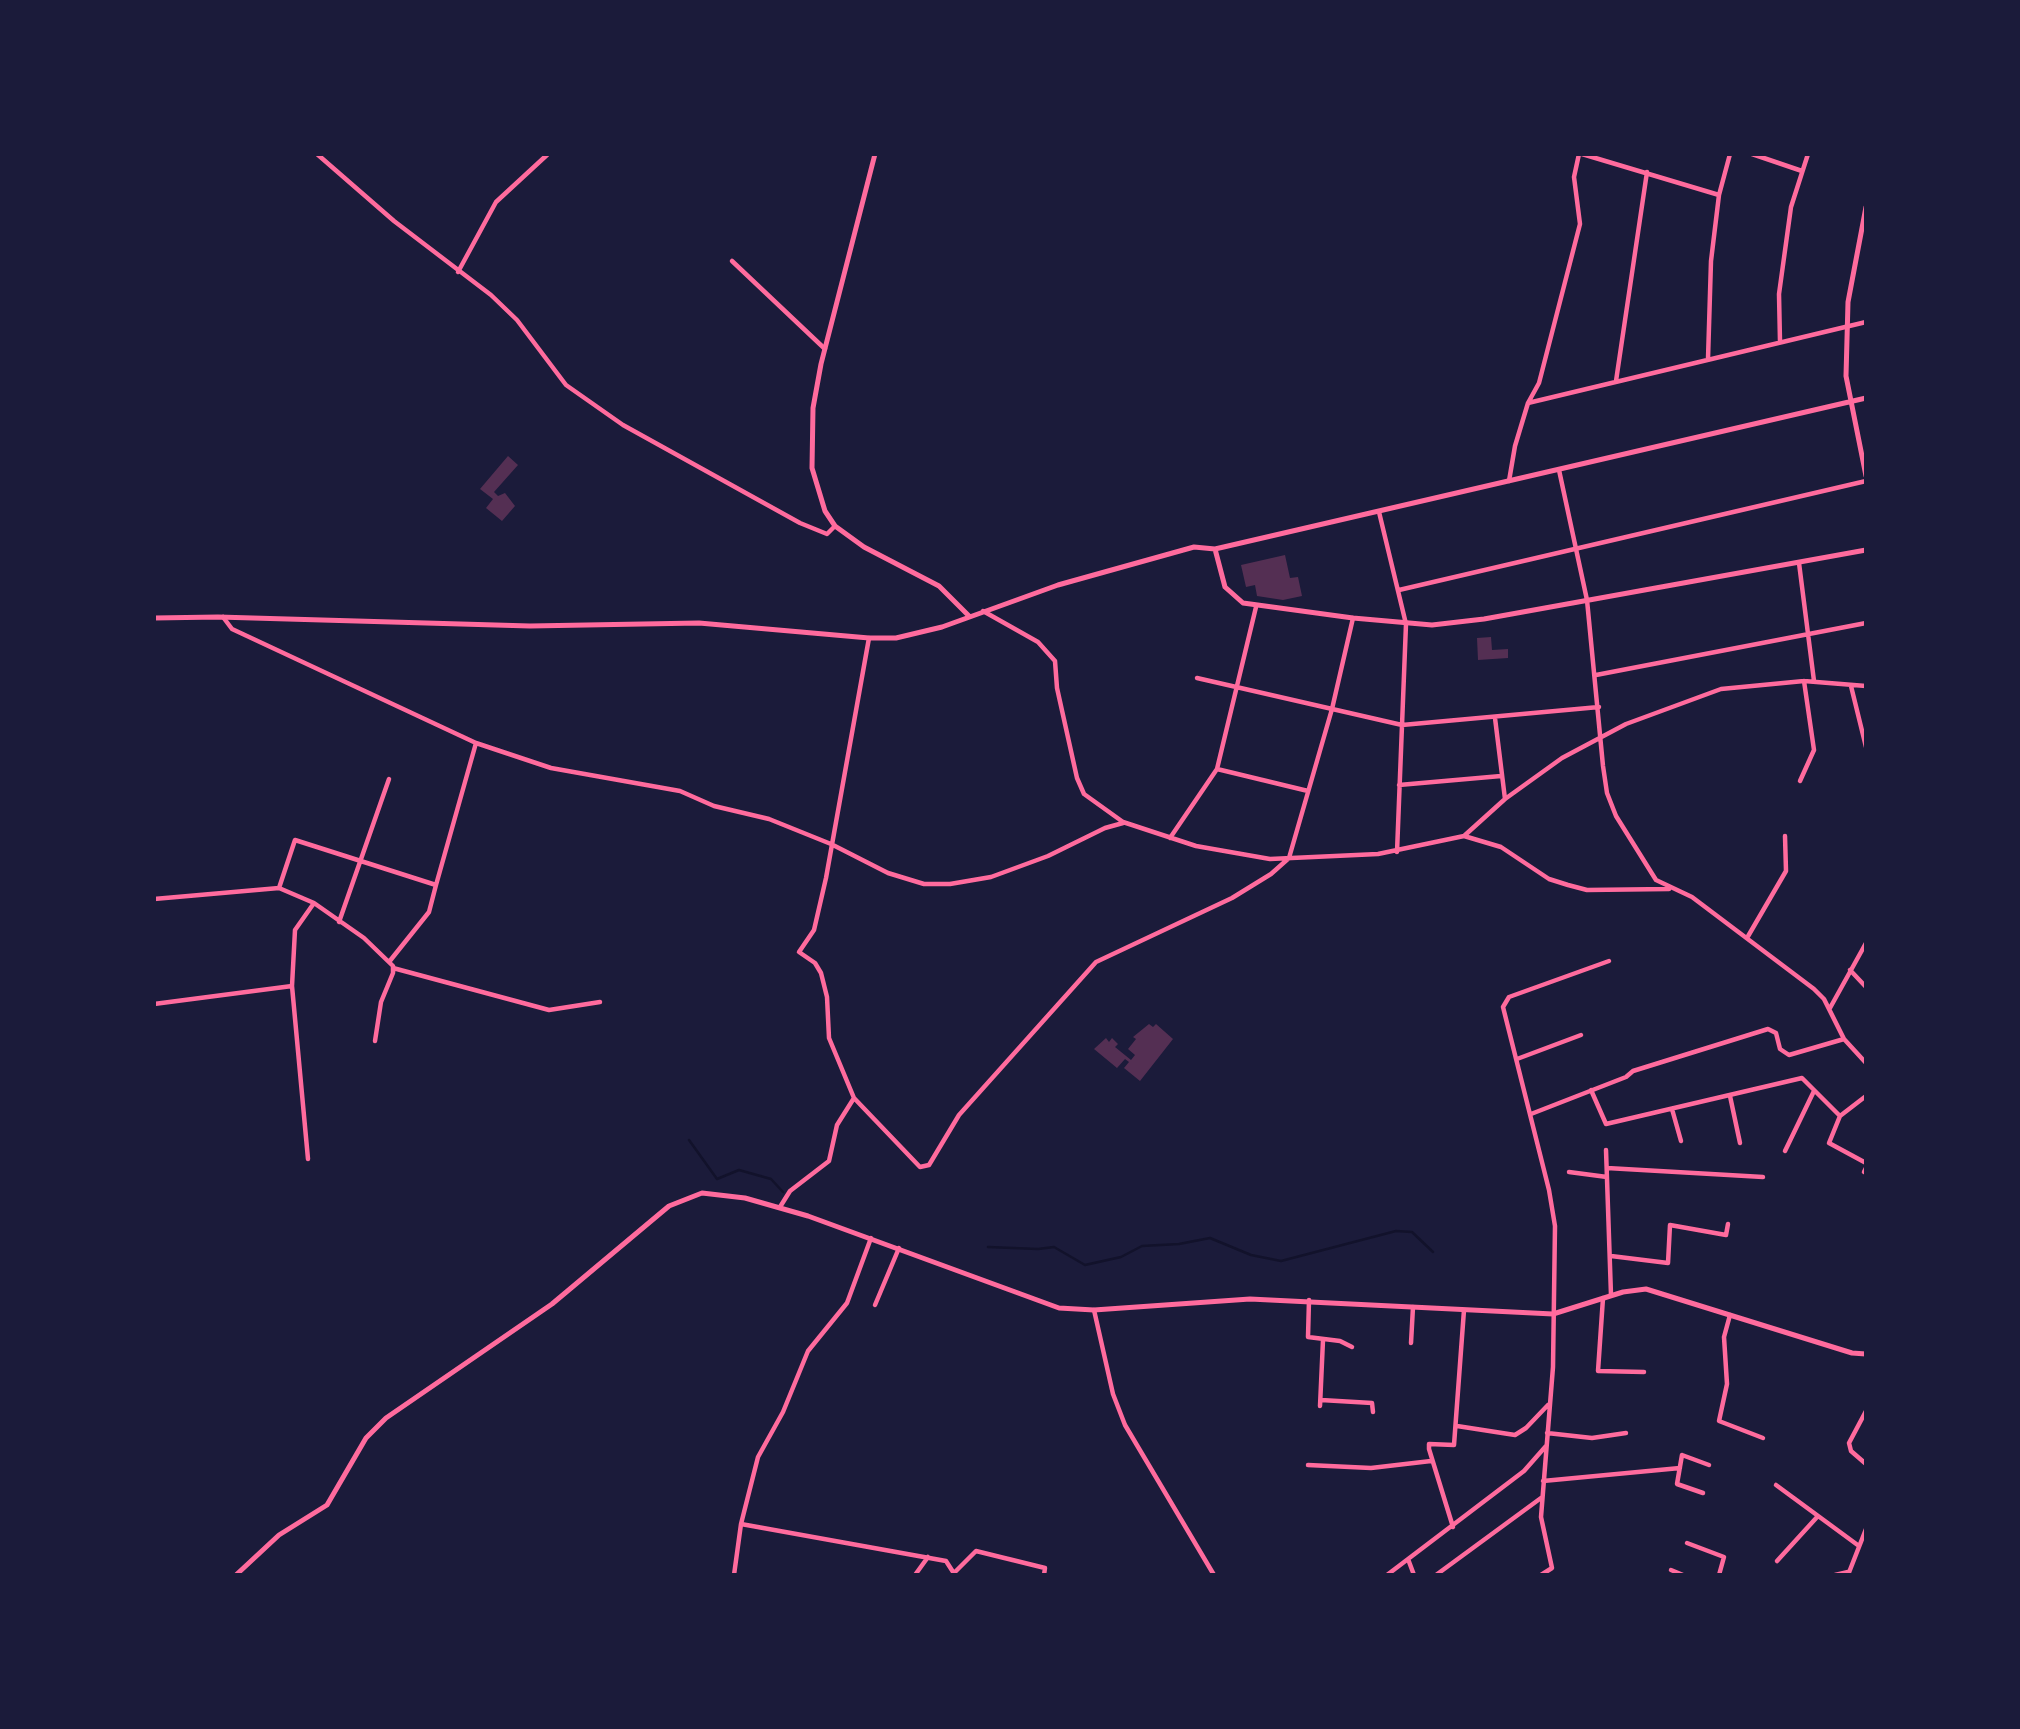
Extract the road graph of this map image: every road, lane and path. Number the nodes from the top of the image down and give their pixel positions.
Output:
1 (317, 154) edge
2 (548, 154) edge
3 (875, 154) edge
4 (1581, 154) edge
5 (1730, 154) edge
6 (1752, 154) edge
7 (1808, 154) edge
8 (1802, 171) junction
9 (1647, 172) junction
10 (1719, 195) junction
11 (1866, 207) edge
12 (732, 261) dead end
13 (458, 272) junction
14 (1866, 322) edge
15 (1846, 326) junction
16 (1780, 342) junction
17 (825, 349) junction
18 (1708, 359) junction
19 (1616, 381) junction
20 (1866, 398) edge
21 (1849, 402) junction
22 (1528, 403) junction
23 (1559, 470) junction
24 (1866, 479) edge
25 (1509, 482) junction
26 (1379, 512) junction
27 (835, 526) junction
28 (1576, 547) junction
29 (1215, 549) junction
30 (1866, 550) edge
31 (1799, 563) junction
32 (1399, 590) junction
33 (1587, 600) junction
34 (1256, 607) junction
35 (983, 611) junction
36 (969, 616) junction
37 (223, 617) junction
38 (154, 618) edge
39 (1353, 618) junction
40 (1866, 623) edge
41 (1406, 624) junction
42 (1807, 635) junction
43 (869, 638) junction
44 (1596, 675) junction
45 (1197, 678) dead end
46 (1804, 681) junction
47 (1814, 681) junction
48 (1850, 686) junction
49 (1866, 686) edge
50 (1237, 687) junction
51 (1600, 707) junction
52 (1332, 709) junction
53 (1495, 718) junction
54 (1402, 725) junction
55 (1602, 736) junction
56 (476, 743) junction
57 (1866, 747) edge
58 (1217, 769) junction
59 (1500, 776) junction
60 (389, 779) dead end
61 (1800, 781) dead end
62 (1399, 785) junction
63 (1308, 791) junction
64 (1505, 799) junction
65 (1124, 822) junction
66 (1464, 836) junction
67 (1785, 836) dead end
68 (1170, 838) junction
69 (831, 844) junction
70 (1396, 852) junction
71 (1289, 858) junction
72 (361, 861) junction
73 (436, 885) junction
74 (279, 887) junction
75 (1670, 889) junction
76 (154, 899) edge
77 (314, 903) junction
78 (340, 922) junction
79 (1747, 938) junction
80 (1866, 943) edge
81 (1609, 961) dead end
82 (389, 962) junction
83 (393, 968) junction
84 (1850, 970) junction
85 (292, 986) junction
86 (1866, 987) edge
87 (600, 1002) dead end
88 (154, 1004) edge
89 (1829, 1009) junction
90 (1581, 1035) dead end
91 (1844, 1039) junction
92 (375, 1041) dead end
93 (1517, 1059) junction
94 (1866, 1063) edge
95 (1591, 1090) junction
96 (1814, 1091) junction
97 (1866, 1096) edge
98 (1730, 1097) junction
99 (854, 1098) junction
100 (1672, 1109) junction
101 (1531, 1114) junction
102 (1840, 1116) junction
103 (1681, 1140) dead end
104 (1741, 1143) dead end
105 (1606, 1150) dead end
106 (1785, 1151) dead end
107 (308, 1159) dead end
108 (1607, 1168) junction
109 (1865, 1168) edge
110 (1569, 1172) dead end
111 (1607, 1177) junction
112 (1763, 1177) dead end
113 (780, 1207) junction
114 (1728, 1224) dead end
115 (871, 1237) junction
116 (899, 1248) junction
117 (1611, 1256) junction
118 (1611, 1295) junction
119 (1603, 1298) junction
120 (1309, 1300) junction
121 (875, 1305) dead end
122 (1413, 1307) junction
123 (1094, 1310) junction
124 (1464, 1310) junction
125 (1553, 1314) junction
126 (1730, 1315) junction
127 (1323, 1340) junction
128 (1411, 1343) dead end
129 (1352, 1347) dead end
130 (1866, 1354) edge
131 (1644, 1372) dead end
132 (1548, 1405) junction
133 (1866, 1411) edge
134 (1373, 1412) dead end
135 (1457, 1426) junction
136 (1547, 1433) junction
137 (1626, 1433) dead end
138 (1763, 1438) dead end
139 (1546, 1446) junction
140 (1430, 1461) junction
141 (1866, 1464) edge
142 (1308, 1465) dead end
143 (1709, 1465) dead end
144 (1680, 1468) junction
145 (1543, 1481) junction
146 (1776, 1485) dead end
147 (1703, 1493) dead end
148 (1542, 1498) junction
149 (1818, 1516) junction
150 (741, 1524) junction
151 (1453, 1527) junction
152 (1866, 1529) edge
153 (1687, 1543) dead end
154 (1859, 1546) junction
155 (928, 1558) junction
156 (1408, 1559) junction
157 (1777, 1561) dead end
158 (1671, 1570) dead end
159 (1848, 1573) edge
160 (955, 1574) edge
161 (236, 1575) edge
162 (734, 1575) edge
163 (915, 1575) edge
164 (1044, 1575) edge
165 (1214, 1575) edge
166 (1387, 1575) edge
167 (1414, 1575) edge
168 (1436, 1575) edge
169 (1541, 1575) edge
170 (1683, 1575) edge
171 (1719, 1575) edge
172 (1835, 1575) edge

1 - 13 street
2 - 13 street
3 - 17 street
4 - 9 street
4 - 22 street
5 - 10 street
6 - 8 street
7 - 8 street
8 - 16 street
9 - 10 street
9 - 19 street
10 - 18 street
11 - 15 street
12 - 17 street
13 - 27 street
14 - 15 street
15 - 16 street
15 - 21 street
16 - 18 street
17 - 27 street
18 - 19 street
19 - 22 street
20 - 21 street
21 - 23 street
21 - 24 street
22 - 25 street
23 - 25 street
23 - 28 street
24 - 28 street
25 - 26 street
26 - 29 street
26 - 32 street
27 - 36 street
28 - 32 street
28 - 33 street
29 - 34 street
29 - 35 street
30 - 31 street
31 - 33 street
31 - 42 street
32 - 41 street
33 - 41 street
33 - 44 street
34 - 39 street
34 - 50 street
35 - 36 street
35 - 65 street
36 - 43 street
37 - 38 street
37 - 43 street
37 - 56 street
39 - 41 street
39 - 52 street
40 - 42 street
41 - 54 street
42 - 44 street
42 - 47 street
43 - 69 street
44 - 51 street
45 - 50 street
46 - 47 street
46 - 55 street
46 - 61 street
47 - 48 street
48 - 49 street
48 - 57 street
50 - 52 street
50 - 58 street
51 - 53 street
51 - 55 street
52 - 54 street
52 - 63 street
53 - 54 street
53 - 59 street
54 - 62 street
55 - 64 street
55 - 75 street
56 - 69 street
56 - 73 street
58 - 63 street
58 - 68 street
59 - 62 street
59 - 64 street
60 - 72 street
62 - 70 street
63 - 71 street
64 - 66 street
65 - 68 street
65 - 69 street
66 - 70 street
66 - 75 street
67 - 79 street
68 - 71 street
69 - 99 street
70 - 71 street
71 - 99 street
72 - 73 street
72 - 74 street
72 - 78 street
73 - 82 street
74 - 76 street
74 - 77 street
75 - 79 street
77 - 78 street
77 - 85 street
78 - 82 street
79 - 89 street
80 - 84 street
81 - 93 street
82 - 83 street
83 - 87 street
83 - 92 street
84 - 86 street
84 - 89 street
85 - 88 street
85 - 107 street
89 - 91 street
90 - 93 street
91 - 94 street
91 - 95 street
93 - 101 street
95 - 100 street
95 - 101 street
96 - 98 street
96 - 102 street
96 - 106 street
97 - 102 street
98 - 100 street
98 - 104 street
99 - 113 street
100 - 103 street
101 - 125 street
102 - 109 street
105 - 108 street
108 - 111 street
108 - 112 street
110 - 111 street
111 - 117 street
113 - 115 street
113 - 161 street
114 - 117 street
115 - 116 street
115 - 150 street
116 - 121 street
116 - 123 street
117 - 118 street
118 - 119 street
118 - 126 street
119 - 125 street
119 - 131 street
120 - 122 street
120 - 123 street
120 - 127 street
122 - 124 street
122 - 128 street
123 - 165 street
124 - 125 street
124 - 135 street
125 - 132 street
126 - 130 street
126 - 138 street
127 - 129 street
127 - 134 street
132 - 135 street
132 - 136 street
133 - 141 street
135 - 140 street
136 - 137 street
136 - 139 street
139 - 145 street
139 - 151 street
140 - 142 street
140 - 151 street
143 - 144 street
144 - 145 street
144 - 147 street
145 - 148 street
146 - 149 street
148 - 168 street
148 - 169 street
149 - 154 street
149 - 157 street
150 - 155 street
150 - 162 street
151 - 156 street
152 - 154 street
153 - 171 street
154 - 159 street
155 - 160 street
155 - 163 street
156 - 166 street
156 - 167 street
158 - 170 street
159 - 172 street
160 - 164 street

